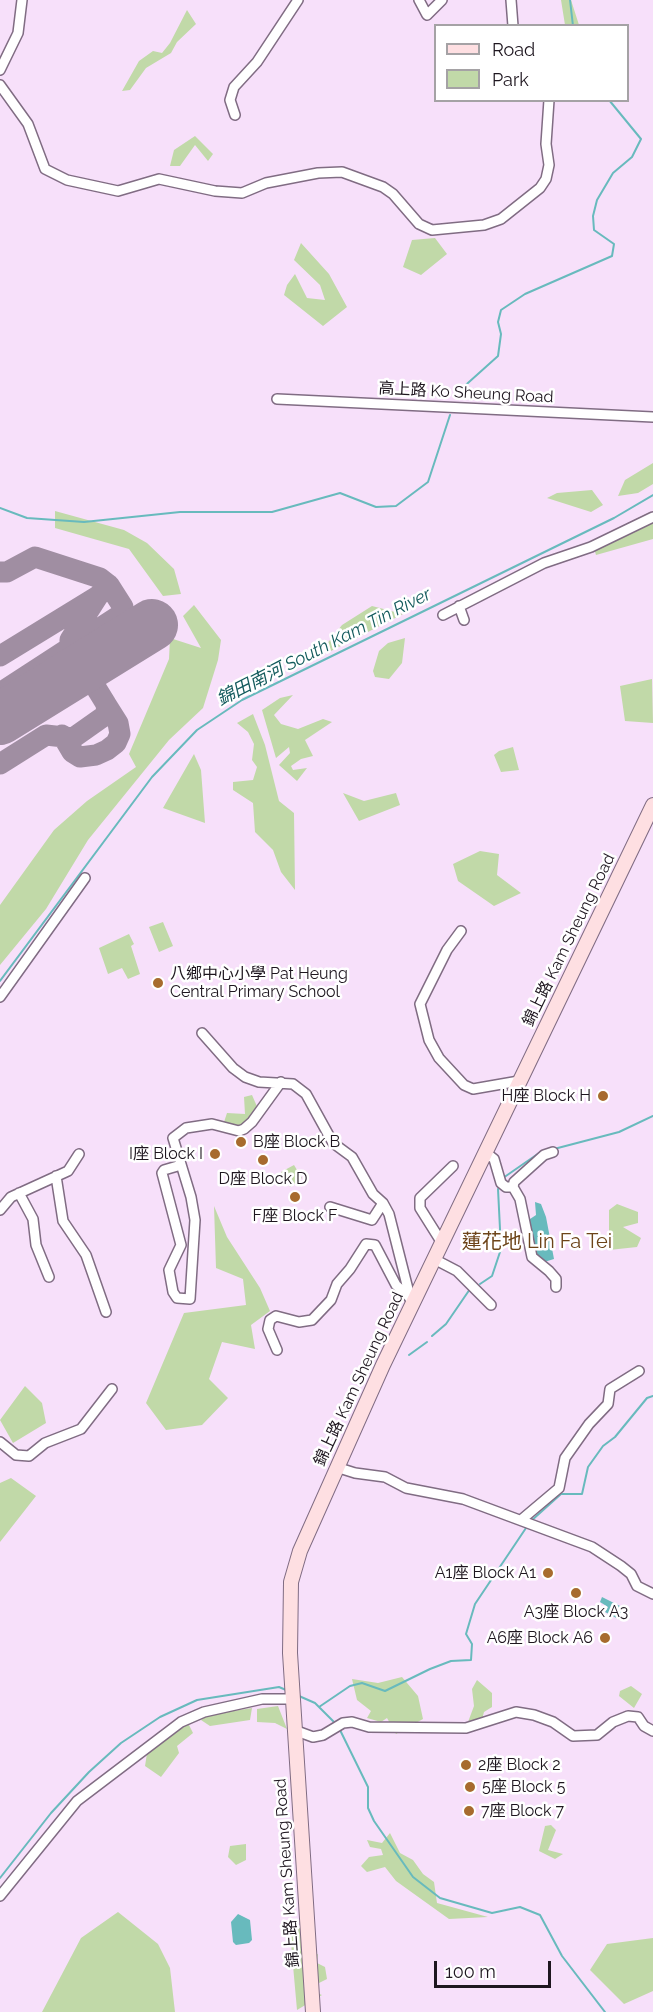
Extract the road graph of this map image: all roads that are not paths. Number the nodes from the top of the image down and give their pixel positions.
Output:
1 (22, 0) edge
2 (298, 0) edge
3 (419, 0) edge
4 (442, 0) edge
5 (511, 0) edge
6 (513, 24) edge
7 (0, 70) edge
8 (0, 85) edge
9 (549, 102) edge
10 (235, 116) dead end
11 (277, 399) dead end
12 (653, 417) edge
13 (653, 517) edge
14 (459, 606) junction
15 (443, 615) dead end
16 (464, 620) dead end
17 (653, 805) edge
18 (86, 878) dead end
19 (461, 931) dead end
20 (0, 998) edge
21 (202, 1033) dead end
22 (519, 1081) junction
23 (281, 1082) junction
24 (485, 1152) junction
25 (553, 1152) dead end
26 (79, 1154) dead end
27 (181, 1165) junction
28 (453, 1167) dead end
29 (56, 1176) junction
30 (513, 1187) junction
31 (19, 1193) junction
32 (383, 1203) junction
33 (330, 1207) dead end
34 (0, 1210) edge
35 (442, 1243) junction
36 (434, 1259) junction
37 (50, 1277) dead end
38 (556, 1287) dead end
39 (410, 1300) junction
40 (491, 1305) dead end
41 (106, 1312) dead end
42 (277, 1350) dead end
43 (639, 1371) dead end
44 (112, 1389) dead end
45 (0, 1442) edge
46 (336, 1467) junction
47 (526, 1523) junction
48 (653, 1594) edge
49 (292, 1698) junction
50 (294, 1730) junction
51 (653, 1731) edge
52 (0, 1896) edge
53 (312, 2012) edge

1 - 7 street
2 - 10 street
3 - 4 street
5 - 6 street
8 - 9 street
11 - 12 street, 高上路 Ko Sheung Road
13 - 14 street
14 - 15 street
14 - 16 street
17 - 22 main road, 錦上路 Kam Sheung Road
18 - 20 street
19 - 22 street
21 - 23 street
22 - 24 main road, 錦上路 Kam Sheung Road
23 - 27 street
23 - 32 street
24 - 30 street
24 - 35 main road, 錦上路 Kam Sheung Road
25 - 30 street
26 - 29 street
27 - 27 street
28 - 35 street
29 - 31 street
29 - 41 street
30 - 38 street
31 - 34 street
31 - 37 street
32 - 33 street
32 - 39 street
35 - 36 main road, 錦上路 Kam Sheung Road
36 - 39 main road, 錦上路 Kam Sheung Road
36 - 40 street
39 - 42 street
39 - 46 main road, 錦上路 Kam Sheung Road
43 - 47 street
44 - 45 street
46 - 47 street
46 - 49 main road, 錦上路 Kam Sheung Road
47 - 48 street
49 - 50 main road, 錦上路 Kam Sheung Road
49 - 52 street
50 - 51 street
50 - 53 main road, 錦上路 Kam Sheung Road

